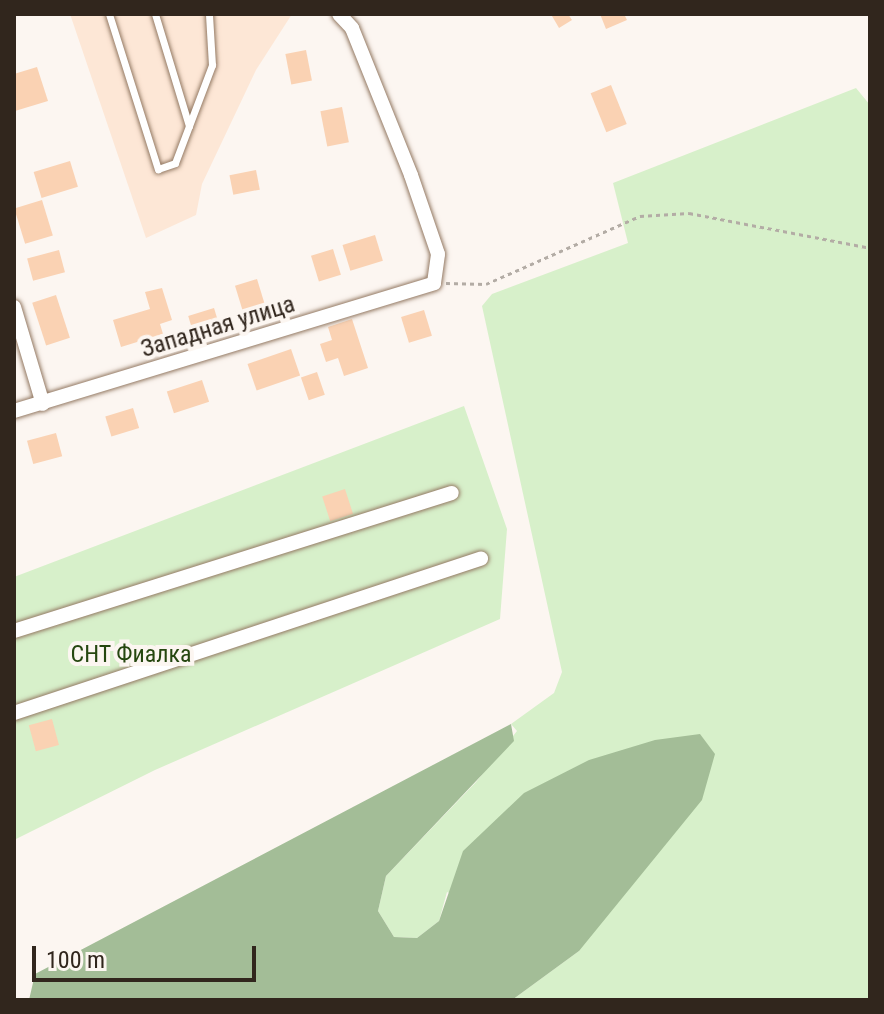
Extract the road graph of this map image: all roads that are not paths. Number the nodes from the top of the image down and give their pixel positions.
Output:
1 (109, 14) edge
2 (155, 14) edge
3 (209, 14) edge
4 (339, 14) edge
5 (351, 21) edge
6 (190, 128) junction
7 (14, 307) edge
8 (43, 404) junction
9 (14, 411) edge
10 (452, 493) dead end
11 (481, 559) dead end
12 (14, 631) edge
13 (14, 713) edge

1 - 6 lane
2 - 6 lane
3 - 6 lane
4 - 5 street
5 - 8 street, Западная улица
7 - 8 street
8 - 9 street, Западная улица
10 - 12 street
11 - 13 street

